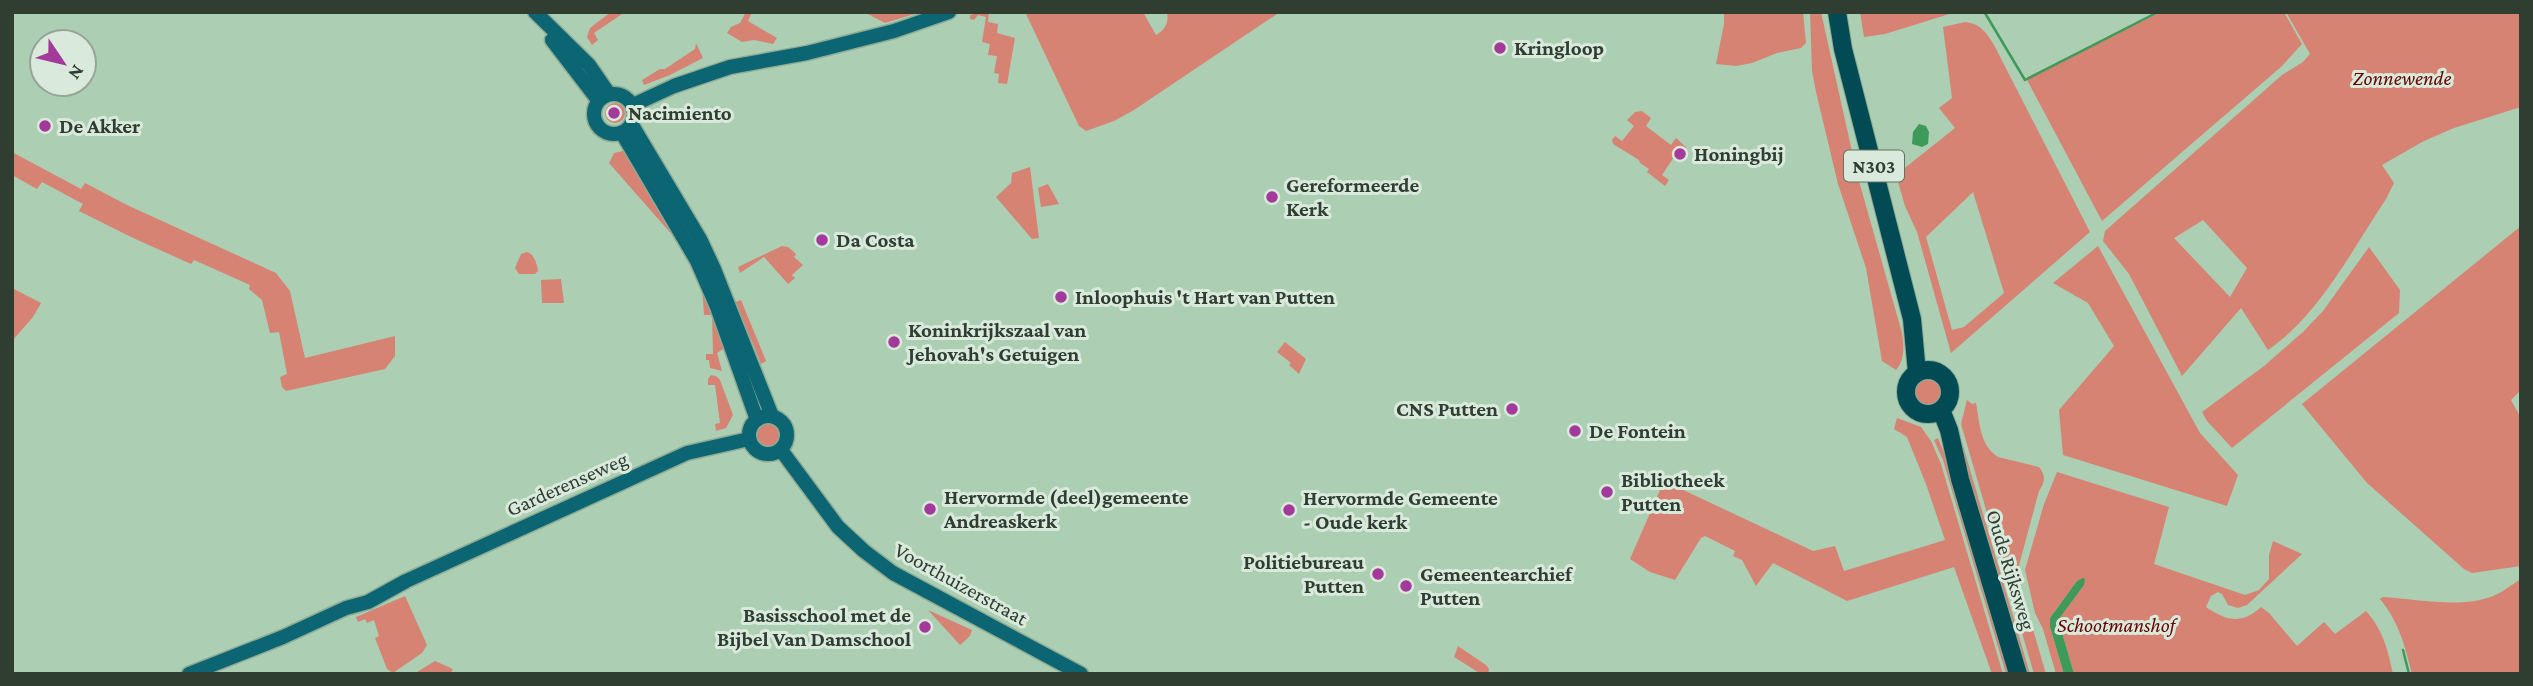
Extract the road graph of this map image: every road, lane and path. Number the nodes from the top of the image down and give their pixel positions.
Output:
1 (949, 12) edge
2 (1837, 12) edge
3 (536, 13) edge
4 (604, 97) junction
5 (633, 105) junction
6 (627, 129) junction
7 (1923, 372) junction
8 (1935, 412) junction
9 (772, 416) junction
10 (757, 420) junction
11 (749, 439) junction
12 (781, 450) junction
13 (217, 663) junction
14 (189, 674) edge
15 (205, 674) edge
16 (1081, 674) edge
17 (2018, 674) edge

1 - 5 main road
2 - 7 main road, N303
3 - 4 main road
4 - 5 main road
4 - 6 main road
5 - 6 main road
6 - 9 main road
6 - 10 main road
7 - 8 main road, N303
7 - 8 main road
8 - 17 main road, Oude Rijksweg
9 - 10 main road
9 - 12 main road
10 - 11 main road
11 - 12 main road
11 - 13 main road, Garderenseweg
12 - 16 main road, Voorthuizerstraat
13 - 14 main road, Garderenseweg
13 - 15 main road, Garderenseweg

